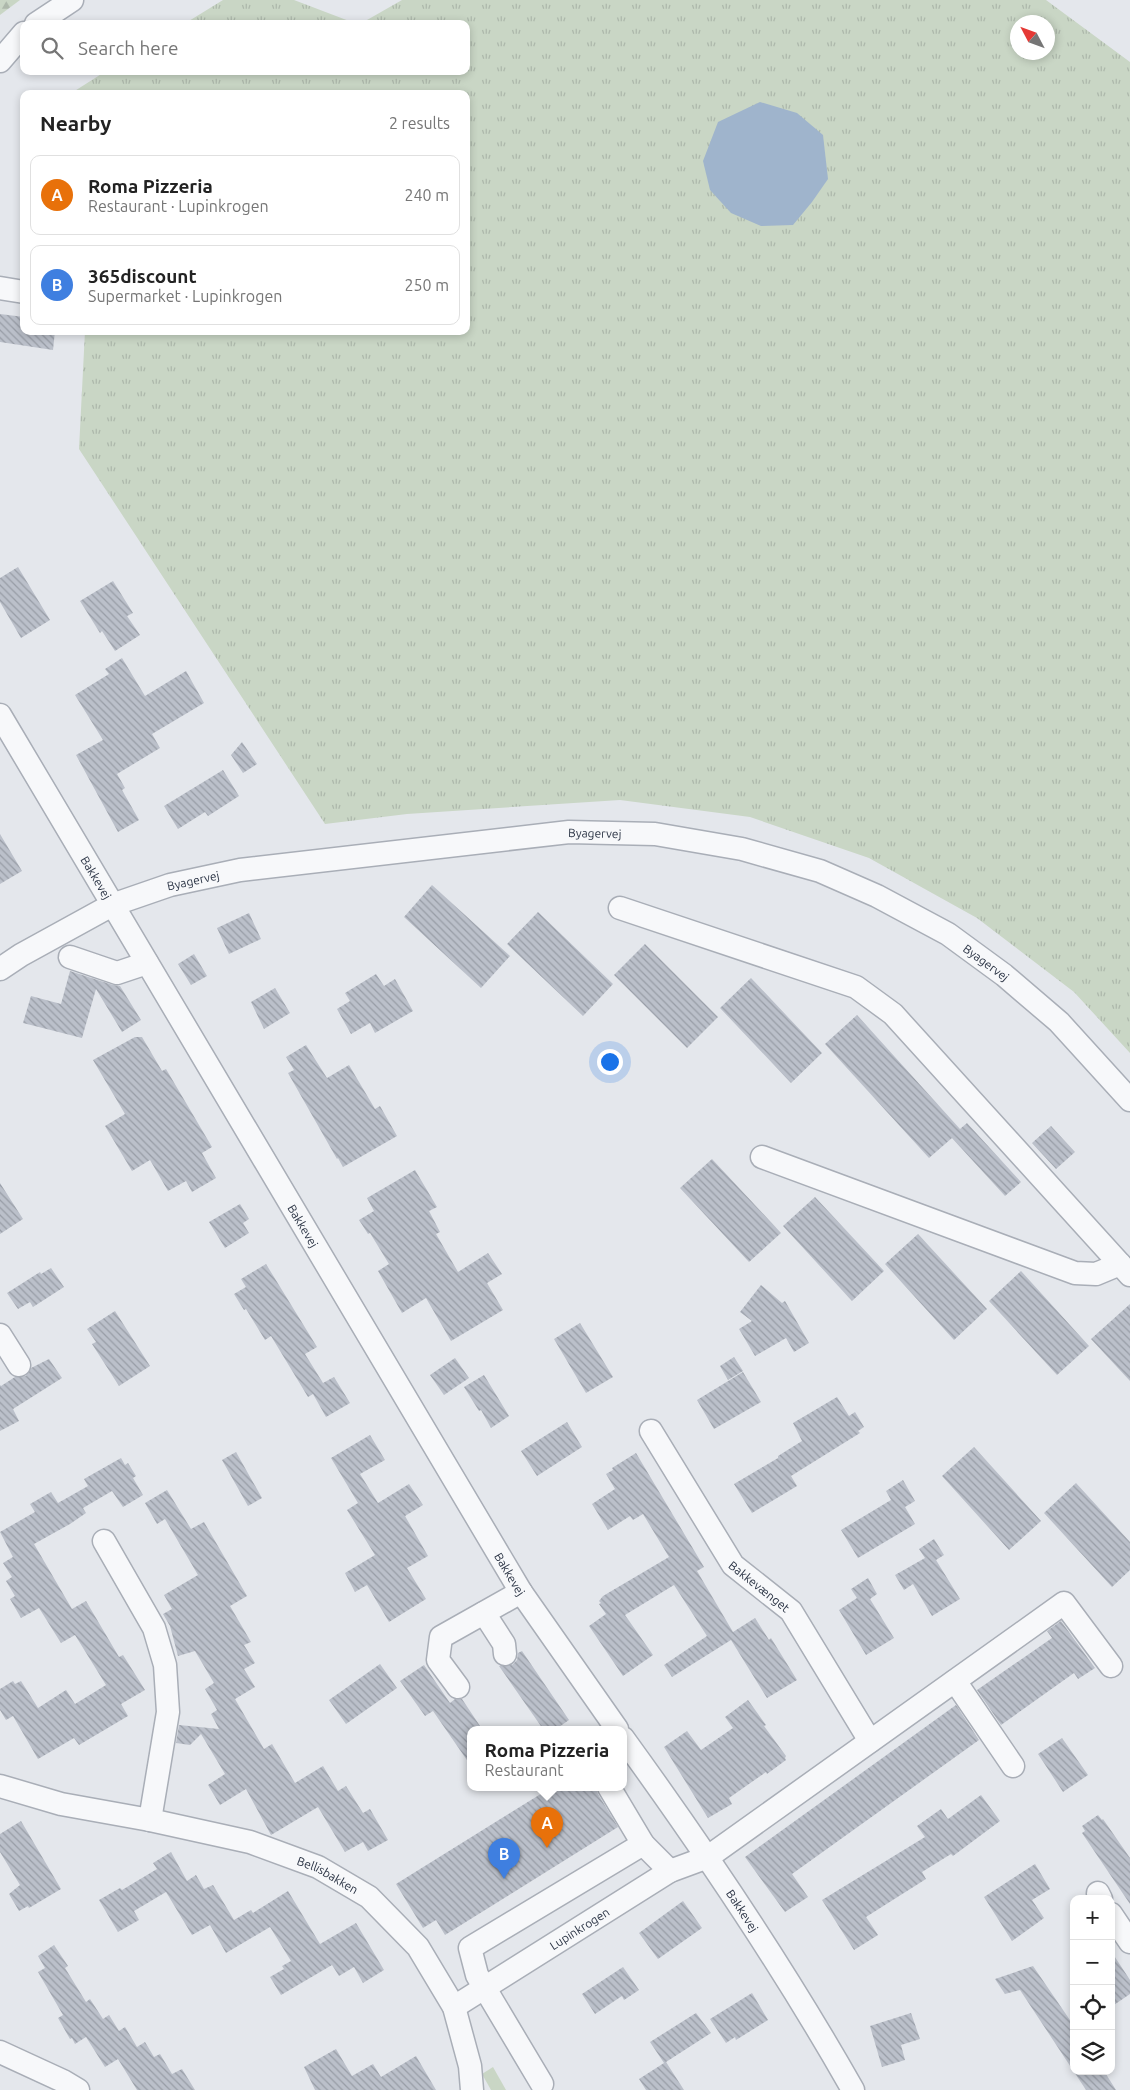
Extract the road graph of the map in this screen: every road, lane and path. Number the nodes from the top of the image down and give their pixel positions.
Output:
1 (72, 0) edge
2 (42, 20) edge
3 (20, 34) edge
4 (20, 37) edge
5 (0, 44) edge
6 (0, 61) edge
7 (0, 288) edge
8 (20, 291) edge
9 (0, 715) edge
10 (112, 905) junction
11 (620, 908) dead end
12 (70, 957) dead end
13 (147, 963) junction
14 (0, 969) edge
15 (1130, 1100) edge
16 (762, 1157) dead end
17 (1125, 1270) edge
18 (0, 1335) edge
19 (19, 1365) dead end
20 (651, 1431) dead end
21 (104, 1542) dead end
22 (522, 1592) junction
23 (484, 1613) junction
24 (505, 1654) dead end
25 (1111, 1666) dead end
26 (955, 1681) junction
27 (458, 1688) dead end
28 (612, 1726) edge
29 (870, 1741) junction
30 (627, 1746) edge
31 (1013, 1766) dead end
32 (0, 1786) edge
33 (611, 1791) edge
34 (150, 1820) junction
35 (643, 1844) junction
36 (708, 1857) junction
37 (670, 1872) junction
38 (1115, 1920) edge
39 (1130, 1942) edge
40 (485, 1989) junction
41 (454, 2007) junction
42 (0, 2052) edge
43 (542, 2084) dead end
44 (78, 2090) edge
45 (472, 2090) edge
46 (853, 2090) edge

1 - 2 street
3 - 5 street
4 - 6 street
7 - 8 street
9 - 10 street, Bakkevej
10 - 13 street, Bakkevej
10 - 14 street, Byagervej
10 - 15 street, Byagervej
11 - 17 street
12 - 13 street
13 - 22 street, Bakkevej
16 - 17 street
18 - 19 street
20 - 29 street, Bakkevænget
21 - 34 street
22 - 23 street
22 - 28 street, Bakkevej
23 - 24 street
23 - 27 street
25 - 26 street
26 - 29 street
26 - 31 street
29 - 36 street
30 - 36 street, Bakkevej
32 - 34 street, Bellisbakken
33 - 35 street
34 - 41 street, Bellisbakken
35 - 37 street
35 - 40 street
36 - 37 street, Lupinkrogen
36 - 46 street, Bakkevej
37 - 40 street, Lupinkrogen
38 - 39 street
40 - 41 street, Lupinkrogen
40 - 43 street
41 - 45 street, Bellisbakken
42 - 44 street

